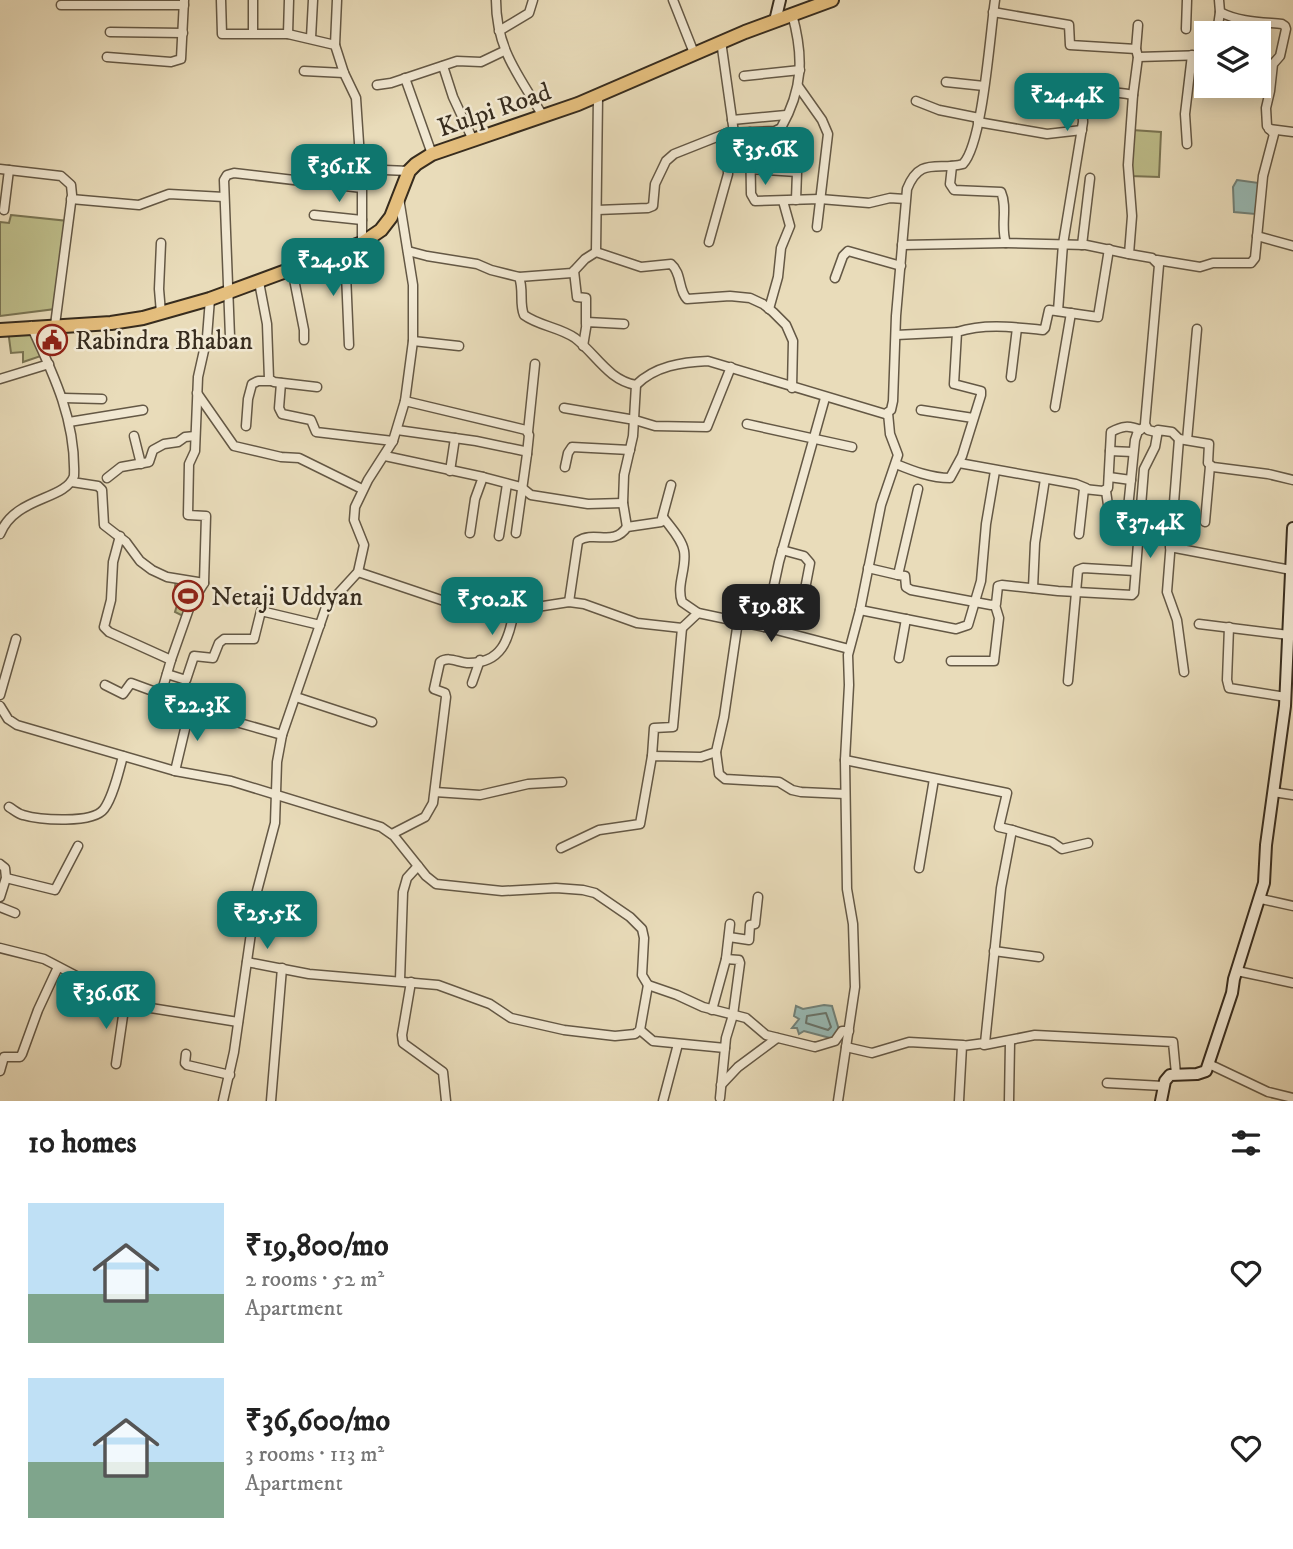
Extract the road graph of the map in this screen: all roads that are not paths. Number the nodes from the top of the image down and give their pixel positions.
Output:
1 (221, 0) edge
2 (253, 0) edge
3 (289, 0) edge
4 (313, 0) edge
5 (337, 0) edge
6 (496, 0) edge
7 (533, 0) edge
8 (673, 0) edge
9 (780, 0) edge
10 (832, 0) edge
11 (995, 0) edge
12 (1186, 0) edge
13 (1219, 0) edge
14 (184, 3) edge
15 (61, 5) dead end
16 (797, 9) edge
17 (993, 12) junction
18 (1220, 12) junction
19 (775, 20) junction
20 (1219, 21) edge
21 (1289, 23) edge
22 (1138, 25) dead end
23 (1185, 29) dead end
24 (499, 31) junction
25 (110, 32) dead end
26 (183, 33) junction
27 (253, 33) junction
28 (288, 34) junction
29 (311, 38) junction
30 (721, 41) junction
31 (335, 45) junction
32 (504, 51) junction
33 (694, 53) junction
34 (1137, 53) junction
35 (1192, 55) joint
36 (107, 57) dead end
37 (443, 66) junction
38 (304, 71) dead end
39 (800, 71) junction
40 (344, 73) junction
41 (744, 76) dead end
42 (405, 78) junction
43 (946, 82) dead end
44 (377, 85) dead end
45 (798, 86) junction
46 (984, 86) junction
47 (1133, 94) junction
48 (598, 97) junction
49 (916, 101) dead end
50 (786, 115) junction
51 (542, 116) junction
52 (732, 120) junction
53 (978, 120) junction
54 (1269, 129) junction
55 (1082, 130) junction
56 (750, 132) junction
57 (1293, 132) edge
58 (730, 133) junction
59 (473, 140) junction
60 (1187, 144) dead end
61 (432, 154) junction
62 (952, 166) junction
63 (5, 169) edge
64 (360, 169) junction
65 (750, 169) junction
66 (409, 171) junction
67 (1090, 178) dead end
68 (362, 188) junction
69 (399, 195) junction
70 (224, 197) junction
71 (71, 199) junction
72 (820, 199) junction
73 (905, 199) junction
74 (796, 200) junction
75 (783, 201) junction
76 (4, 210) dead end
77 (597, 210) junction
78 (314, 215) dead end
79 (362, 220) junction
80 (817, 227) dead end
81 (1257, 236) junction
82 (709, 242) dead end
83 (161, 243) dead end
84 (362, 243) junction
85 (1006, 243) junction
86 (1063, 244) junction
87 (902, 245) junction
88 (1082, 245) junction
89 (1293, 246) edge
90 (1109, 249) junction
91 (345, 250) junction
92 (408, 251) junction
93 (596, 252) junction
94 (1129, 254) junction
95 (1157, 260) junction
96 (901, 266) junction
97 (292, 269) junction
98 (574, 271) junction
99 (519, 277) junction
100 (835, 278) dead end
101 (259, 282) junction
102 (229, 292) junction
103 (210, 299) junction
104 (769, 309) junction
105 (1058, 311) junction
106 (162, 313) junction
107 (1071, 313) junction
108 (586, 324) junction
109 (624, 324) dead end
110 (55, 325) junction
111 (31, 326) junction
112 (1017, 328) junction
113 (1197, 329) dead end
114 (0, 330) edge
115 (957, 332) junction
116 (896, 335) junction
117 (303, 340) dead end
118 (413, 341) junction
119 (205, 345) junction
120 (349, 345) dead end
121 (459, 346) dead end
122 (583, 346) junction
123 (49, 364) junction
124 (535, 364) dead end
125 (731, 367) junction
126 (1011, 377) dead end
127 (0, 379) edge
128 (271, 381) junction
129 (281, 383) junction
130 (636, 385) junction
131 (317, 387) dead end
132 (792, 387) junction
133 (197, 393) junction
134 (64, 398) junction
135 (102, 398) dead end
136 (825, 398) junction
137 (405, 401) junction
138 (1055, 407) dead end
139 (564, 408) dead end
140 (143, 410) dead end
141 (921, 410) dead end
142 (888, 412) junction
143 (973, 418) junction
144 (635, 420) junction
145 (69, 422) junction
146 (747, 424) dead end
147 (246, 426) dead end
148 (1142, 429) junction
149 (397, 430) junction
150 (528, 432) junction
151 (1156, 432) junction
152 (134, 436) dead end
153 (195, 436) junction
154 (455, 438) junction
155 (814, 439) junction
156 (1183, 440) junction
157 (393, 441) junction
158 (852, 447) dead end
159 (629, 450) junction
160 (1110, 451) junction
161 (1133, 453) junction
162 (527, 454) junction
163 (385, 456) junction
164 (959, 463) junction
165 (141, 464) junction
166 (896, 464) junction
167 (1210, 466) junction
168 (565, 467) dead end
169 (450, 471) junction
170 (995, 471) junction
171 (483, 477) junction
172 (1109, 477) junction
173 (107, 478) dead end
174 (1045, 478) junction
175 (1293, 480) edge
176 (1131, 481) junction
177 (72, 482) junction
178 (507, 484) junction
179 (671, 485) dead end
180 (521, 487) junction
181 (1086, 488) junction
182 (362, 489) junction
183 (918, 489) dead end
184 (1106, 491) junction
185 (623, 503) junction
186 (1128, 508) junction
187 (1140, 509) junction
188 (663, 517) junction
189 (1205, 522) dead end
190 (627, 527) junction
191 (1, 528) edge
192 (1293, 528) edge
193 (470, 533) dead end
194 (516, 533) dead end
195 (1079, 534) dead end
196 (120, 536) junction
197 (499, 536) dead end
198 (1170, 547) junction
199 (782, 550) junction
200 (1292, 550) edge
201 (867, 568) junction
202 (1291, 570) junction
203 (1135, 571) junction
204 (358, 572) junction
205 (898, 575) junction
206 (204, 583) junction
207 (1033, 588) junction
208 (1074, 592) junction
209 (569, 602) junction
210 (975, 603) junction
211 (1292, 604) edge
212 (995, 605) junction
213 (801, 610) dead end
214 (860, 610) junction
215 (514, 611) junction
216 (698, 613) junction
217 (906, 619) junction
218 (738, 621) junction
219 (1199, 624) dead end
220 (320, 625) junction
221 (765, 627) junction
222 (1229, 627) junction
223 (682, 628) junction
224 (1289, 635) junction
225 (16, 639) dead end
226 (849, 649) junction
227 (899, 658) dead end
228 (171, 660) junction
229 (480, 660) junction
230 (951, 661) dead end
231 (1184, 672) dead end
232 (167, 674) junction
233 (1068, 681) dead end
234 (472, 683) dead end
235 (105, 685) dead end
236 (162, 694) junction
237 (0, 695) edge
238 (296, 697) junction
239 (1286, 697) junction
240 (0, 706) edge
241 (190, 708) junction
242 (372, 722) dead end
243 (1288, 726) edge
244 (282, 735) junction
245 (716, 752) junction
246 (124, 756) junction
247 (652, 757) junction
248 (845, 760) junction
249 (175, 771) junction
250 (934, 779) junction
251 (562, 782) dead end
252 (435, 792) junction
253 (1273, 792) junction
254 (275, 794) junction
255 (845, 794) junction
256 (1293, 795) edge
257 (9, 807) dead end
258 (1012, 830) junction
259 (392, 834) junction
260 (1088, 843) dead end
261 (78, 846) dead end
262 (561, 848) dead end
263 (0, 864) edge
264 (418, 866) junction
265 (919, 868) dead end
266 (6, 878) junction
267 (0, 897) edge
268 (758, 897) dead end
269 (1261, 899) junction
270 (1293, 906) edge
271 (0, 907) edge
272 (15, 913) dead end
273 (730, 924) dead end
274 (729, 937) junction
275 (0, 948) edge
276 (994, 951) junction
277 (1039, 957) dead end
278 (726, 959) junction
279 (247, 962) junction
280 (58, 967) junction
281 (282, 968) junction
282 (1237, 971) junction
283 (400, 981) junction
284 (411, 982) junction
285 (1293, 983) edge
286 (648, 985) junction
287 (125, 1002) junction
288 (712, 1010) junction
289 (733, 1015) junction
290 (238, 1022) junction
291 (639, 1030) junction
292 (849, 1031) junction
293 (777, 1038) junction
294 (1010, 1042) junction
295 (678, 1044) junction
296 (963, 1045) junction
297 (984, 1045) junction
298 (846, 1047) junction
299 (725, 1048) junction
300 (186, 1054) dead end
301 (116, 1064) dead end
302 (1209, 1064) junction
303 (0, 1070) edge
304 (1176, 1074) junction
305 (230, 1075) junction
306 (1107, 1083) dead end
307 (721, 1085) junction
308 (1163, 1086) junction
309 (720, 1098) dead end
310 (1293, 1098) edge
311 (223, 1101) edge
312 (271, 1101) edge
313 (446, 1101) edge
314 (663, 1101) edge
315 (838, 1101) edge
316 (959, 1101) edge
317 (1009, 1101) edge
318 (1161, 1101) edge

1 - 27 street
2 - 27 street
3 - 28 street
4 - 29 street
5 - 31 street
6 - 24 street
7 - 24 street
8 - 33 street
9 - 19 main road
10 - 16 main road, Kulpi Road
11 - 17 street
12 - 23 street
13 - 18 street
14 - 15 street
14 - 26 street
16 - 19 main road, Kulpi Road
16 - 39 street
17 - 34 street
17 - 46 street
18 - 20 street
18 - 21 street
19 - 30 main road, Kulpi Road
21 - 54 street
22 - 34 street
24 - 32 street
25 - 26 street
26 - 36 street
27 - 28 street
28 - 29 street
29 - 31 street
30 - 33 main road, Kulpi Road
30 - 52 street
31 - 40 street
32 - 37 street
32 - 51 street
33 - 48 main road, Kulpi Road
34 - 35 street
34 - 47 street
35 - 60 street
37 - 42 street
37 - 59 street
38 - 40 street
39 - 41 street
39 - 45 street
40 - 64 street
42 - 44 street
42 - 61 street
43 - 46 street
45 - 50 street
45 - 72 street
46 - 53 street
47 - 55 street
47 - 94 street
48 - 51 main road, Kulpi Road
48 - 77 street
49 - 53 street
50 - 52 street
50 - 56 street
51 - 59 main road, Kulpi Road
52 - 58 street
53 - 55 street
53 - 62 street
54 - 57 street
54 - 81 street
55 - 86 street
56 - 58 street
56 - 65 street
58 - 77 street
58 - 82 street
59 - 61 main road, Kulpi Road
61 - 66 main road, Kulpi Road
62 - 73 street
62 - 85 street
63 - 71 street
63 - 76 street
64 - 66 street
64 - 68 street
65 - 74 street
65 - 75 street
66 - 69 main road
67 - 88 street
68 - 70 street
68 - 79 street
69 - 84 main road
69 - 92 street
70 - 71 street
70 - 102 street
71 - 110 street
72 - 73 street
72 - 74 street
72 - 80 street
73 - 87 street
74 - 75 street
75 - 104 street
77 - 93 street
78 - 79 street
79 - 84 street
81 - 89 street
81 - 95 street
83 - 106 street
84 - 91 main road
85 - 86 street
85 - 87 street
86 - 88 street
86 - 105 street
87 - 96 street
88 - 90 street
90 - 94 street
90 - 107 street
91 - 97 main road
91 - 120 street
92 - 99 street
92 - 118 street
93 - 98 street
93 - 104 street
94 - 95 street
95 - 148 street
96 - 100 street
96 - 116 street
97 - 101 main road
97 - 117 street
98 - 99 street
98 - 108 street
99 - 122 street
101 - 102 main road
101 - 128 street
102 - 103 main road
102 - 119 street
103 - 106 main road
103 - 119 street
104 - 132 street
105 - 107 street
105 - 112 street
106 - 110 main road
107 - 138 street
108 - 109 street
108 - 122 street
110 - 111 main road
111 - 114 main road
111 - 123 street
112 - 115 street
112 - 126 street
113 - 156 street
115 - 116 street
115 - 143 street
116 - 142 street
118 - 121 street
118 - 137 street
119 - 133 street
122 - 130 street
123 - 127 street
123 - 134 street
124 - 150 street
125 - 130 street
125 - 132 street
125 - 144 street
128 - 129 street
128 - 147 street
129 - 131 street
129 - 157 street
130 - 144 street
132 - 136 street
133 - 153 street
133 - 182 street
134 - 135 street
134 - 145 street
136 - 142 street
136 - 155 street
137 - 149 street
137 - 150 street
139 - 144 street
140 - 145 street
141 - 143 street
142 - 166 street
143 - 164 street
144 - 159 street
145 - 177 street
146 - 155 street
148 - 151 street
148 - 160 street
148 - 161 street
149 - 154 street
149 - 157 street
150 - 162 street
151 - 156 street
151 - 187 street
152 - 165 street
153 - 165 street
153 - 206 street
154 - 162 street
154 - 169 street
155 - 158 street
155 - 199 street
156 - 167 street
156 - 198 street
157 - 163 street
159 - 168 street
159 - 185 street
160 - 161 street
160 - 172 street
161 - 176 street
162 - 180 street
163 - 169 street
163 - 182 street
164 - 166 street
164 - 170 street
165 - 173 street
166 - 201 street
167 - 175 street
167 - 189 street
169 - 171 street
170 - 174 street
170 - 210 street
171 - 178 street
171 - 193 street
172 - 176 street
172 - 184 street
174 - 181 street
174 - 207 street
176 - 186 street
177 - 191 street
177 - 196 street
178 - 180 street
178 - 197 street
179 - 188 street
180 - 185 street
180 - 194 street
181 - 184 street
181 - 195 street
182 - 204 street
183 - 205 street
184 - 186 street
185 - 190 street
186 - 187 street
187 - 203 street
188 - 190 street
188 - 216 street
190 - 209 street
192 - 200 main road
196 - 206 street
196 - 228 street
198 - 202 street
198 - 231 street
199 - 213 street
199 - 221 street
200 - 202 main road
201 - 205 street
201 - 214 street
202 - 211 main road
203 - 208 street
203 - 208 street
204 - 215 street
204 - 220 street
205 - 210 street
206 - 228 street
207 - 208 street
207 - 212 street
208 - 233 street
209 - 215 street
209 - 223 street
210 - 212 street
210 - 217 street
211 - 224 main road
212 - 230 street
214 - 217 street
214 - 226 street
215 - 229 street
216 - 218 street
216 - 223 street
217 - 227 street
218 - 221 street
218 - 245 street
219 - 222 street
220 - 232 street
220 - 238 street
221 - 226 street
222 - 224 street
222 - 239 street
223 - 247 street
224 - 239 main road
225 - 237 street
226 - 248 street
228 - 232 street
229 - 234 street
229 - 252 street
232 - 236 street
235 - 236 street
236 - 241 street
238 - 242 street
238 - 244 street
239 - 243 main road
240 - 246 street
241 - 244 street
241 - 249 street
243 - 253 main road
244 - 254 street
245 - 247 street
245 - 255 street
246 - 249 street
246 - 257 street
247 - 262 street
248 - 250 street
248 - 255 street
249 - 254 street
250 - 258 street
250 - 265 street
251 - 252 street
252 - 259 street
253 - 256 street
253 - 269 main road
254 - 259 street
254 - 279 street
255 - 292 street
258 - 260 street
258 - 276 street
259 - 264 street
261 - 266 street
263 - 266 street
264 - 283 street
264 - 286 street
266 - 267 street
268 - 274 street
269 - 270 street
269 - 282 main road
271 - 272 street
273 - 274 street
274 - 278 street
275 - 280 street
276 - 277 street
276 - 297 street
278 - 288 street
278 - 289 street
279 - 281 street
279 - 290 street
280 - 287 street
280 - 303 street
281 - 283 street
281 - 312 street
282 - 285 street
282 - 302 main road
283 - 284 street
284 - 291 street
284 - 313 street
286 - 288 street
286 - 291 street
287 - 290 street
287 - 301 street
288 - 289 street
289 - 293 street
289 - 299 street
290 - 305 street
291 - 295 street
292 - 293 street
292 - 298 street
293 - 307 street
294 - 297 street
294 - 304 street
294 - 317 street
295 - 299 street
295 - 314 street
296 - 297 street
296 - 298 street
296 - 316 street
298 - 315 street
299 - 307 street
300 - 305 street
302 - 304 main road
302 - 310 street
304 - 308 main road
305 - 311 street
306 - 308 street
307 - 309 street
308 - 318 main road

